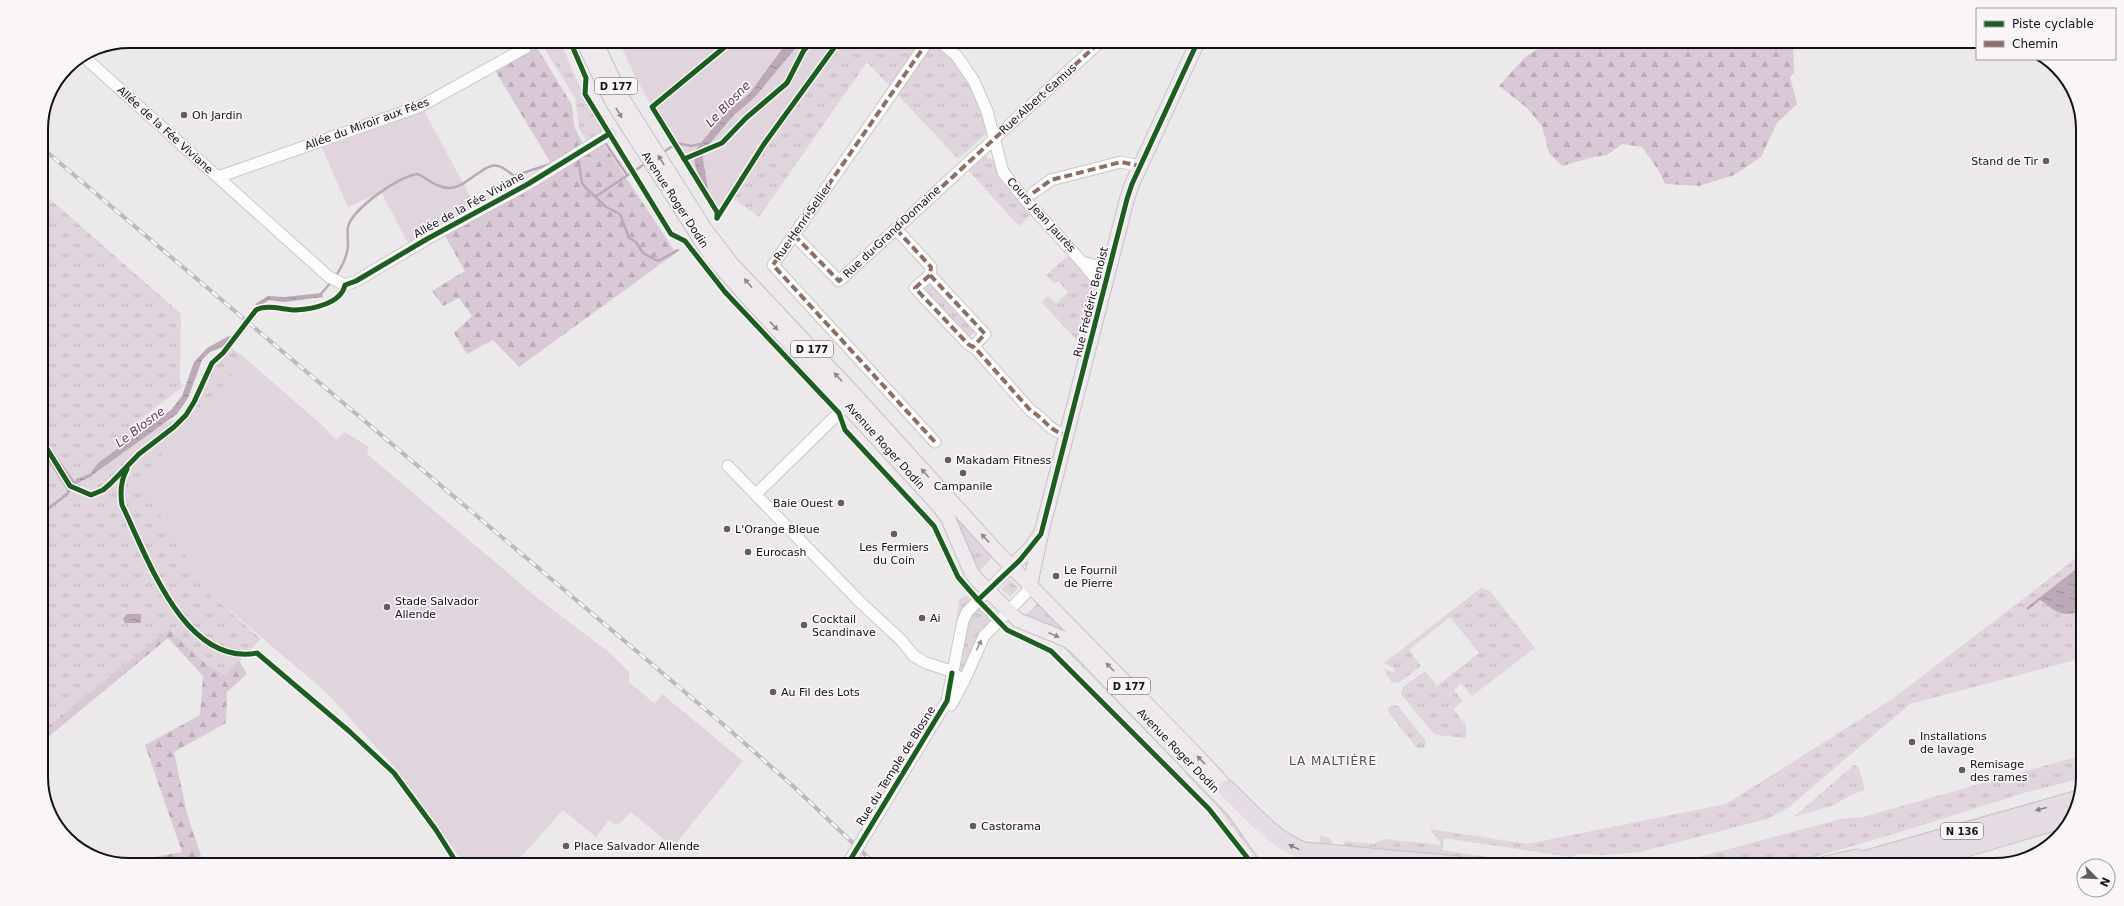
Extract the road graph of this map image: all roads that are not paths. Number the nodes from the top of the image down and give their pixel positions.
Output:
1 (525, 48) edge
2 (586, 48) edge
3 (598, 48) edge
4 (923, 48) edge
5 (948, 48) edge
6 (1093, 48) edge
7 (1195, 48) edge
8 (87, 60) edge
9 (637, 132) junction
10 (608, 134) dead end
11 (993, 140) junction
12 (1140, 166) junction
13 (218, 177) junction
14 (1032, 193) dead end
15 (676, 194) junction
16 (896, 229) junction
17 (794, 235) junction
18 (1082, 262) junction
19 (1109, 269) junction
20 (930, 275) junction
21 (1106, 284) junction
22 (973, 347) junction
23 (848, 405) junction
24 (1067, 435) junction
25 (935, 442) dead end
26 (728, 466) dead end
27 (756, 494) junction
28 (1041, 534) junction
29 (1011, 567) junction
30 (1030, 585) junction
31 (988, 591) junction
32 (1007, 611) junction
33 (952, 673) junction
34 (964, 681) junction
35 (1227, 788) junction
36 (2072, 801) edge
37 (2063, 820) edge
38 (871, 830) junction
39 (1906, 847) junction
40 (852, 858) edge
41 (855, 858) edge
42 (1267, 858) edge
43 (1286, 858) edge
44 (1381, 858) edge
45 (1856, 858) edge
46 (1869, 858) edge
47 (1932, 858) edge

1 - 13 street, Allée du Miroir aux Fées
2 -> 9 main road, Avenue Roger Dodin / D 177
3 - 9 main road, Avenue Roger Dodin / D 177
4 - 17 street, Rue Henri Sellier
5 - 11 street, Cours Jean Jaurès
6 - 11 street, Rue Albert Camus
7 - 12 main road, Rue Frédéric Benoist
8 - 13 street, Allée de la Fée Viviane
9 - 15 main road, Avenue Roger Dodin
10 - 13 street, Allée de la Fée Viviane
11 - 16 street, Rue du Grand Domaine
11 - 18 street, Cours Jean Jaurès
12 - 14 street
12 - 19 main road, Rue Frédéric Benoist
15 -> 23 main road, Avenue Roger Dodin / D 177
29 -> 15 main road, Avenue Roger Dodin / D 177
16 - 17 street, Rue du Grand Domaine
16 - 20 street
17 - 25 street, Rue Henri Sellier
18 - 19 street, Cours Jean Jaurès
18 - 21 street, Cours Jean Jaurès
19 - 21 main road, Rue Frédéric Benoist
20 - 22 street
20 - 22 street
21 - 24 main road, Rue Frédéric Benoist
22 - 24 street
23 - 27 street
23 - 31 main road, Avenue Roger Dodin / D 177
24 - 28 main road, Rue Frédéric Benoist
26 - 27 street
27 - 33 street
28 - 29 main road, Rue Frédéric Benoist
28 - 30 main road, Rue Frédéric Benoist
29 - 30 main road, Avenue Roger Dodin / D 177
29 - 31 street, Rue du Temple de Blosne
30 - 32 street, Rue du Temple de Blosne
35 -> 30 main road, Avenue Roger Dodin / D 177
31 - 32 main road, Avenue Roger Dodin / D 177
31 - 33 street, Rue du Temple de Blosne
34 -> 32 street, Rue du Temple de Blosne
32 -> 42 main road, Avenue Roger Dodin / D 177
33 - 34 street
33 - 38 street, Rue du Temple de Blosne
34 - 38 street, Rue du Temple de Blosne
35 - 43 main road, Avenue Roger Dodin / D 177
44 -> 35 highway
36 -> 39 highway, N 136
37 - 47 highway, N 136
38 - 40 street, Rue du Temple de Blosne, bridge
38 - 41 street, Rue du Temple de Blosne
39 - 45 highway
39 - 46 highway, N 136

